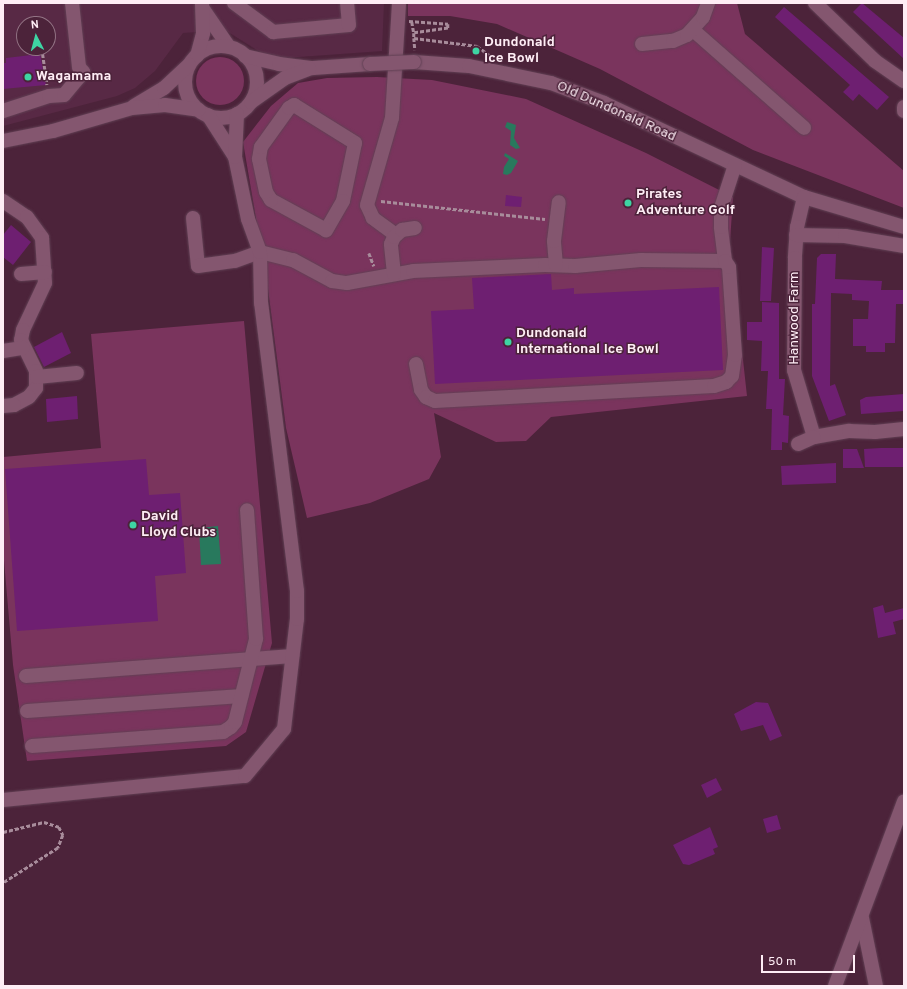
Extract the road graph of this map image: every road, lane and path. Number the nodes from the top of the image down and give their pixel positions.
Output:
1 (72, 3) edge
2 (234, 3) edge
3 (347, 3) edge
4 (399, 3) edge
5 (708, 3) edge
6 (815, 3) edge
7 (202, 6) edge
8 (405, 21) junction
9 (693, 30) junction
10 (414, 33) junction
11 (642, 44) dead end
12 (229, 47) junction
13 (43, 56) edge
14 (245, 56) junction
15 (495, 59) dead end
16 (193, 60) junction
17 (313, 68) junction
18 (904, 81) edge
19 (46, 89) dead end
20 (251, 102) junction
21 (904, 107) edge
22 (132, 108) junction
23 (3, 110) edge
24 (904, 111) edge
25 (204, 113) junction
26 (237, 114) junction
27 (804, 128) dead end
28 (3, 140) edge
29 (235, 157) junction
30 (734, 165) junction
31 (370, 193) junction
32 (345, 194) junction
33 (804, 197) junction
34 (3, 201) edge
35 (559, 202) dead end
36 (193, 218) dead end
37 (557, 220) junction
38 (904, 227) edge
39 (415, 228) dead end
40 (396, 235) junction
41 (796, 235) junction
42 (904, 246) edge
43 (260, 252) junction
44 (725, 261) junction
45 (556, 266) junction
46 (45, 272) junction
47 (21, 274) dead end
48 (394, 274) junction
49 (23, 348) junction
50 (3, 351) edge
51 (416, 364) dead end
52 (78, 373) dead end
53 (37, 377) junction
54 (3, 406) edge
55 (904, 429) edge
56 (814, 437) junction
57 (798, 444) dead end
58 (247, 510) dead end
59 (292, 656) junction
60 (250, 659) junction
61 (26, 676) dead end
62 (241, 696) junction
63 (26, 711) dead end
64 (32, 746) dead end
65 (3, 800) edge
66 (904, 801) edge
67 (3, 832) edge
68 (3, 884) edge
69 (862, 918) junction
70 (835, 986) edge
71 (876, 986) edge

1 - 23 street
2 - 3 street
4 - 8 street
5 - 9 street
6 - 18 street
7 - 12 street
7 - 16 street
8 - 10 path
8 - 10 path
8 - 31 street
9 - 11 street
9 - 27 street
10 - 15 path
12 - 14 street
12 - 16 street
13 - 19 path
14 - 17 street, Old Dundonald Road
14 - 20 street
16 - 22 street
16 - 25 street
17 - 20 street, Old Dundonald Road
17 - 30 street, Old Dundonald Road, bridge
20 - 26 street
21 - 24 street
22 - 25 street
22 - 28 street
25 - 26 street
25 - 29 street
26 - 29 street
29 - 43 street
30 - 33 street, Old Dundonald Road
30 - 44 street
31 - 32 street
31 - 37 path
31 - 40 street
32 - 32 street
33 - 38 street, Old Dundonald Road
33 - 41 street, Hanwood Farm
34 - 46 street
35 - 37 street
36 - 43 street
37 - 45 street
39 - 40 street
40 - 48 street
41 - 42 street
41 - 56 street, Hanwood Farm
43 - 48 street
43 - 59 street
44 - 45 street
44 - 51 street
45 - 48 street
46 - 47 street
46 - 49 street
49 - 50 street
49 - 53 street
52 - 53 street
53 - 54 street
55 - 56 street
56 - 57 street
58 - 60 street
59 - 60 street
59 - 65 street
60 - 61 street
60 - 62 street
62 - 63 street
62 - 64 street
66 - 69 street
67 - 68 path
69 - 70 street
69 - 71 street

